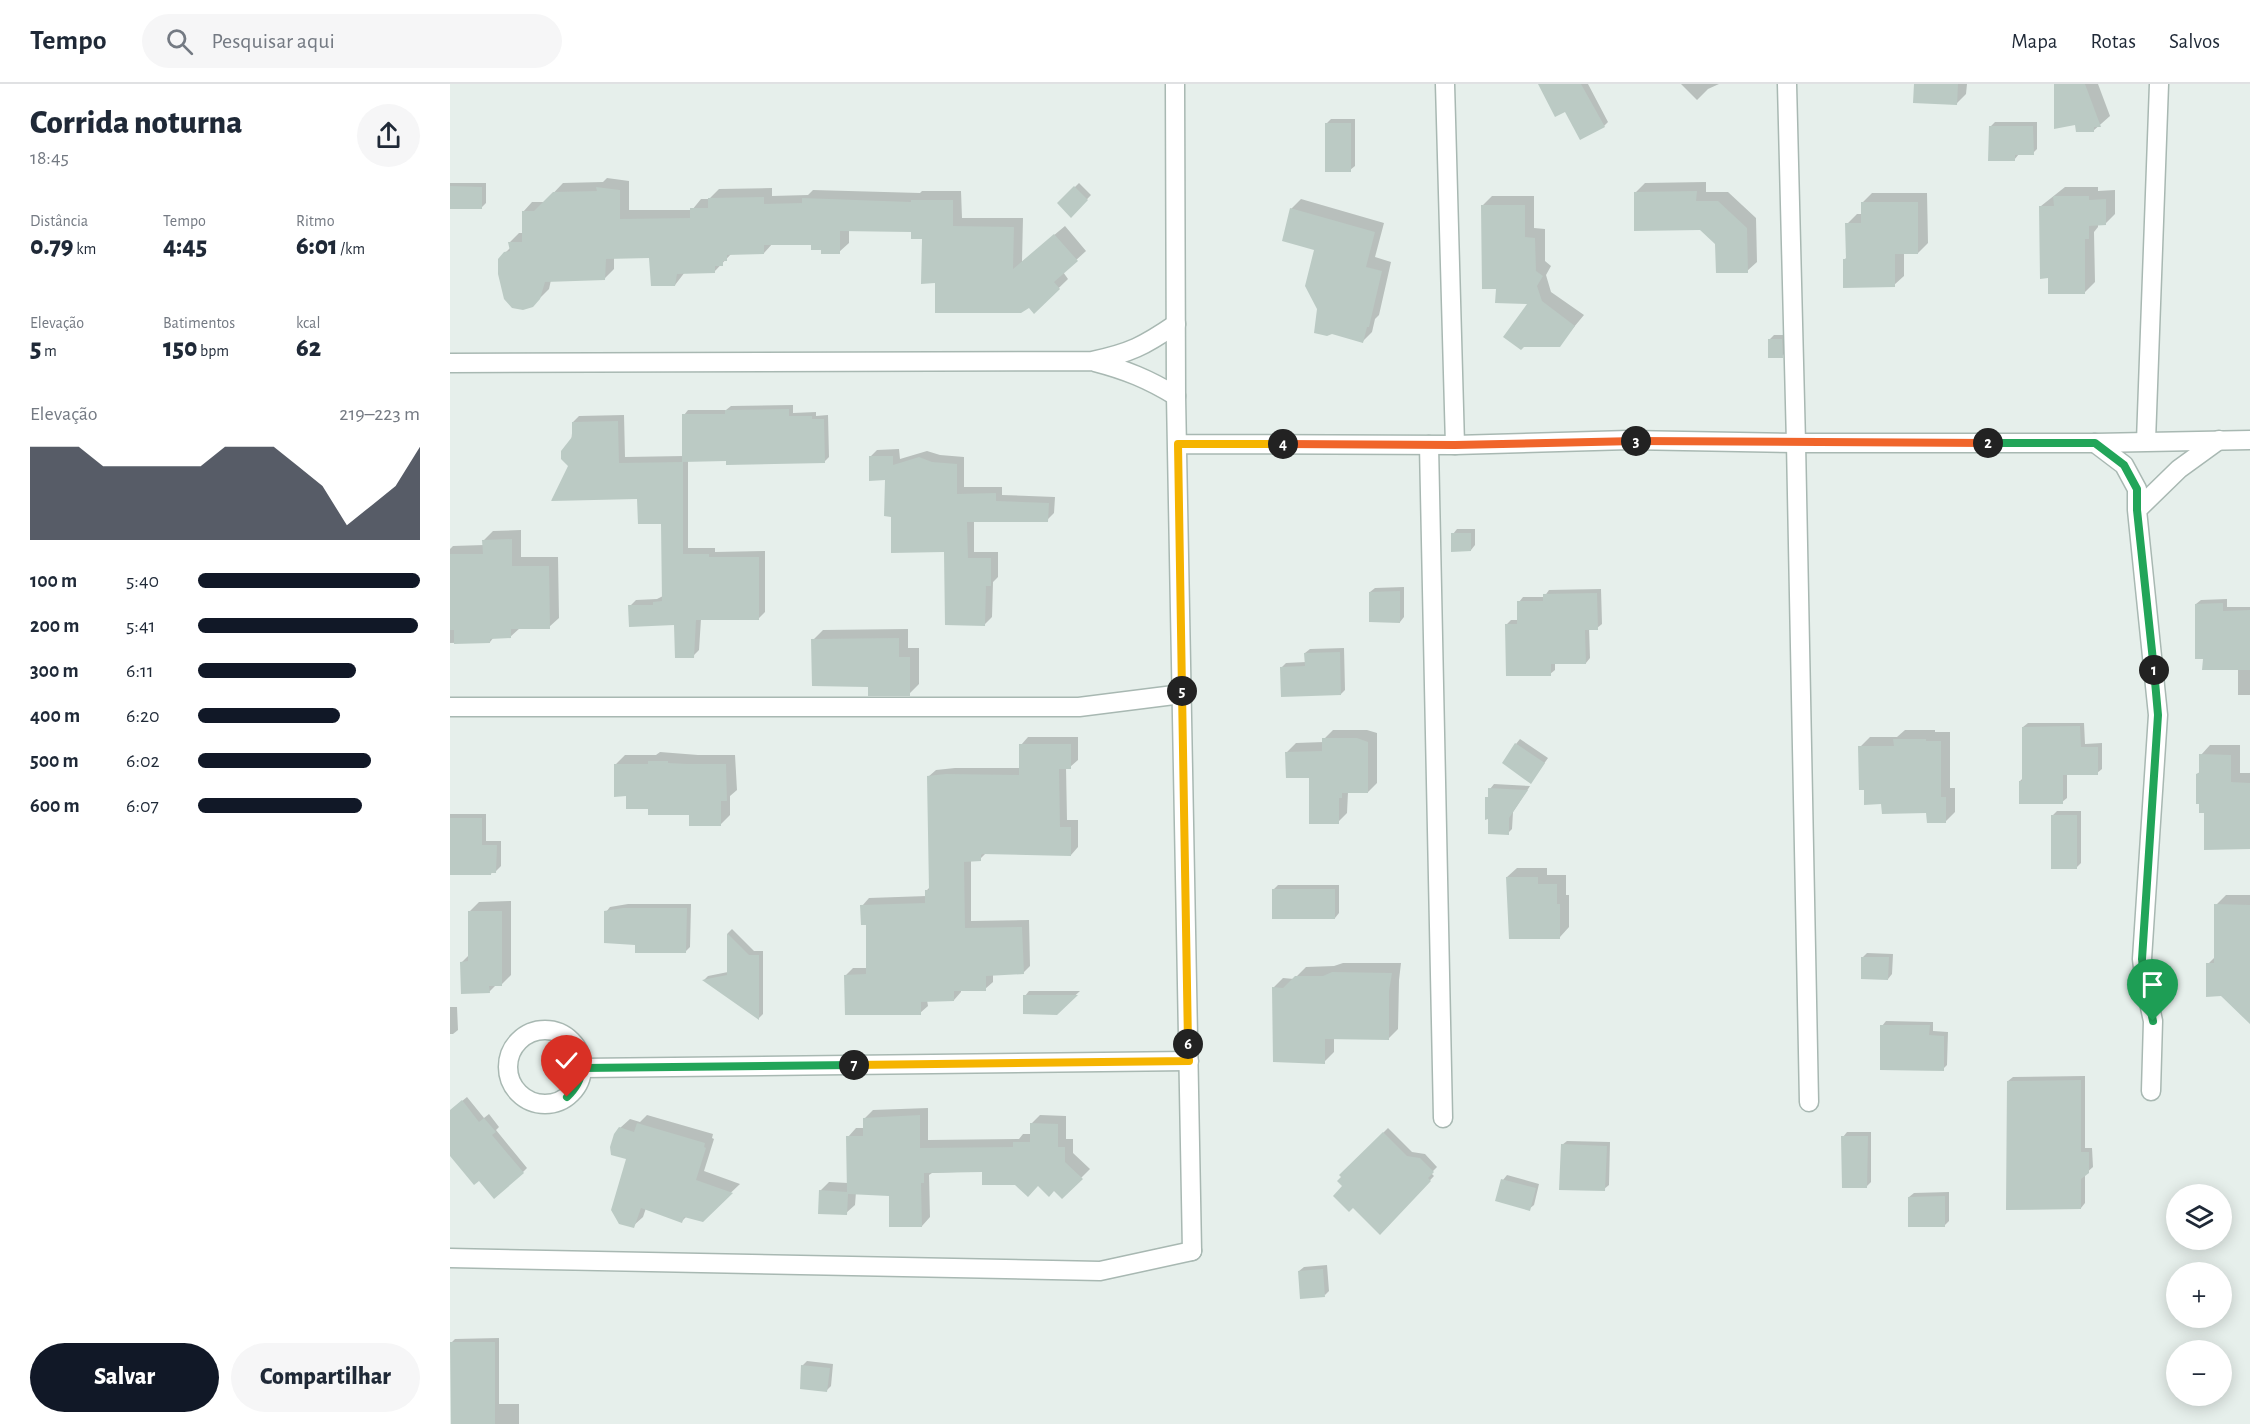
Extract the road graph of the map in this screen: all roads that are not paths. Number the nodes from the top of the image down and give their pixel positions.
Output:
1 (1175, 84) edge
2 (1445, 84) edge
3 (1787, 84) edge
4 (2158, 84) edge
5 (1176, 324) junction
6 (1092, 361) junction
7 (450, 363) edge
8 (1176, 396) junction
9 (2219, 440) junction
10 (2250, 440) edge
11 (2146, 441) junction
12 (1796, 443) junction
13 (2095, 443) junction
14 (1178, 444) junction
15 (1429, 445) junction
16 (1455, 445) junction
17 (2137, 510) junction
18 (1182, 694) junction
19 (450, 707) edge
20 (1189, 1061) junction
21 (583, 1068) junction
22 (2151, 1091) dead end
23 (1809, 1102) dead end
24 (1443, 1118) dead end
25 (450, 1257) edge

1 - 5 street
2 - 16 street
3 - 12 street
4 - 11 street
5 - 6 street
5 - 8 street
6 - 7 street
6 - 8 street
8 - 14 street
9 - 10 street
9 - 11 street
9 - 17 street
11 - 13 street
12 - 13 street
12 - 16 street
12 - 23 street
13 - 17 street
14 - 15 street
14 - 18 street
15 - 16 street
15 - 24 street
17 - 22 street
18 - 19 street
18 - 20 street
20 - 21 street
20 - 25 street
21 - 21 street

